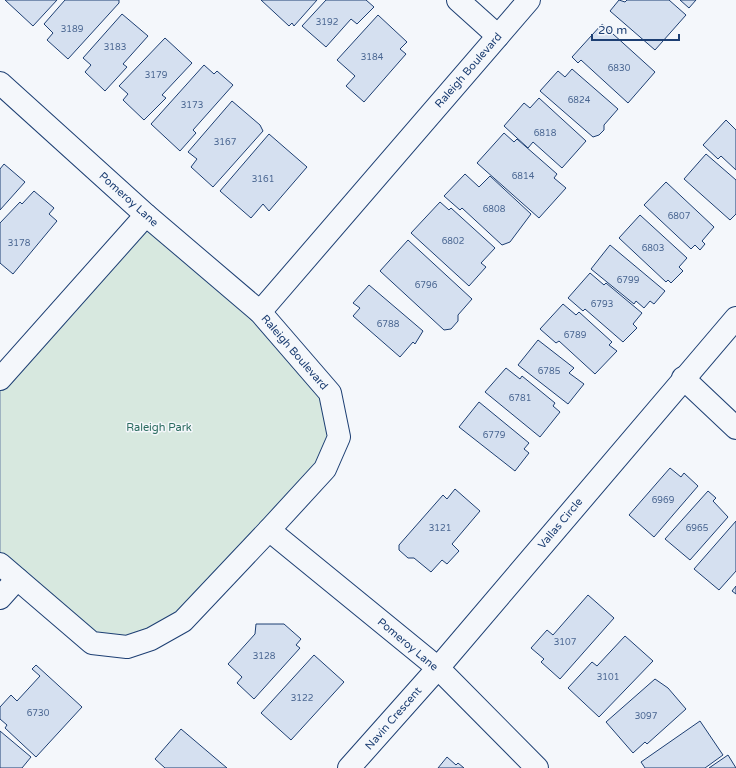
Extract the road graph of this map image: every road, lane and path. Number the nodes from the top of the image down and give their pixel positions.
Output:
1 (458, 0) edge
2 (529, 0) edge
3 (498, 36) junction
4 (0, 83) edge
5 (146, 215) junction
6 (260, 312) junction
7 (736, 318) edge
8 (683, 378) junction
9 (0, 380) edge
10 (736, 428) edge
11 (269, 530) junction
12 (0, 564) edge
13 (17, 579) junction
14 (0, 598) edge
15 (438, 668) junction
16 (349, 768) edge
17 (537, 768) edge

1 - 3 street
2 - 3 street, Raleigh Boulevard
3 - 6 street, Raleigh Boulevard
4 - 5 street, Pomeroy Lane
5 - 6 street, Pomeroy Lane
5 - 9 street
6 - 11 street, Raleigh Boulevard
7 - 8 street, Vallas Circle
8 - 10 street
8 - 15 street, Vallas Circle
11 - 13 street, Raleigh Boulevard
11 - 15 street, Pomeroy Lane
12 - 13 street, Raleigh Boulevard
13 - 14 street
15 - 16 street, Navin Crescent
15 - 17 street, Pomeroy Lane

